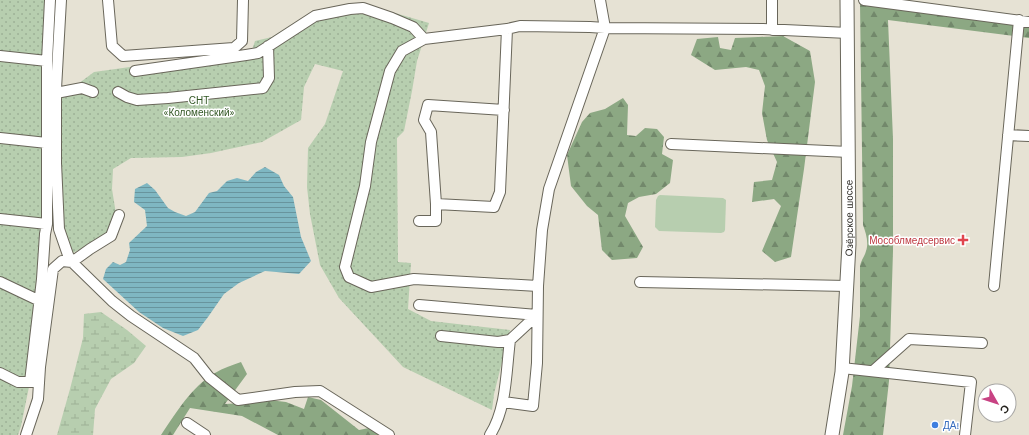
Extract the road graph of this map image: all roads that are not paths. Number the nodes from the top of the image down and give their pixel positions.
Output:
1 (50, 0) edge
2 (61, 0) edge
3 (108, 0) edge
4 (243, 0) edge
5 (600, 0) edge
6 (772, 0) edge
7 (848, 0) edge
8 (864, 0) edge
9 (938, 0) edge
10 (894, 2) edge
11 (931, 9) junction
12 (1024, 21) edge
13 (605, 28) junction
14 (507, 29) junction
15 (772, 30) junction
16 (848, 33) junction
17 (424, 39) junction
18 (268, 46) junction
19 (0, 56) edge
20 (47, 61) junction
21 (135, 71) dead end
22 (93, 92) dead end
23 (118, 92) dead end
24 (56, 94) junction
25 (504, 110) junction
26 (1008, 135) junction
27 (1029, 136) edge
28 (0, 138) edge
29 (47, 143) junction
30 (671, 144) dead end
31 (849, 152) junction
32 (436, 204) junction
33 (119, 214) dead end
34 (0, 219) edge
35 (419, 221) dead end
36 (47, 224) junction
37 (72, 262) junction
38 (0, 282) edge
39 (640, 282) dead end
40 (538, 286) junction
41 (847, 286) junction
42 (994, 286) dead end
43 (40, 300) junction
44 (419, 305) dead end
45 (537, 315) junction
46 (442, 336) dead end
47 (510, 340) junction
48 (982, 343) dead end
49 (842, 368) junction
50 (873, 371) junction
51 (0, 373) edge
52 (34, 382) junction
53 (503, 402) junction
54 (187, 424) dead end
55 (26, 435) edge
56 (205, 435) edge
57 (389, 435) edge
58 (490, 435) edge
59 (832, 435) edge
60 (965, 435) edge

1 - 20 street
2 - 24 street
3 - 4 street
5 - 13 street
6 - 15 street
7 - 16 main road, Озёрское шоссе
8 - 10 street
9 - 11 street
10 - 11 street
11 - 12 street
12 - 26 street
13 - 14 street
13 - 15 street
13 - 40 street
14 - 17 street
14 - 25 street
15 - 16 street
16 - 31 main road, Озёрское шоссе
17 - 18 street
17 - 40 street
18 - 21 street
18 - 23 street
19 - 20 street
20 - 29 street
22 - 24 street
24 - 37 street
25 - 32 street
25 - 32 street
26 - 27 street
26 - 42 street
28 - 29 street
29 - 36 street
30 - 31 street
31 - 41 main road, Озёрское шоссе
32 - 35 street
33 - 37 street
34 - 36 street
36 - 43 street
37 - 52 street
37 - 57 street
38 - 43 street
39 - 41 street
40 - 45 street
41 - 49 main road, Озёрское шоссе
43 - 52 street
44 - 45 street
45 - 47 street
45 - 53 street
46 - 47 street
47 - 53 street
48 - 50 street
49 - 50 street
49 - 59 main road, Озёрское шоссе
50 - 60 street
51 - 52 street
52 - 55 street
53 - 58 street
54 - 56 street

